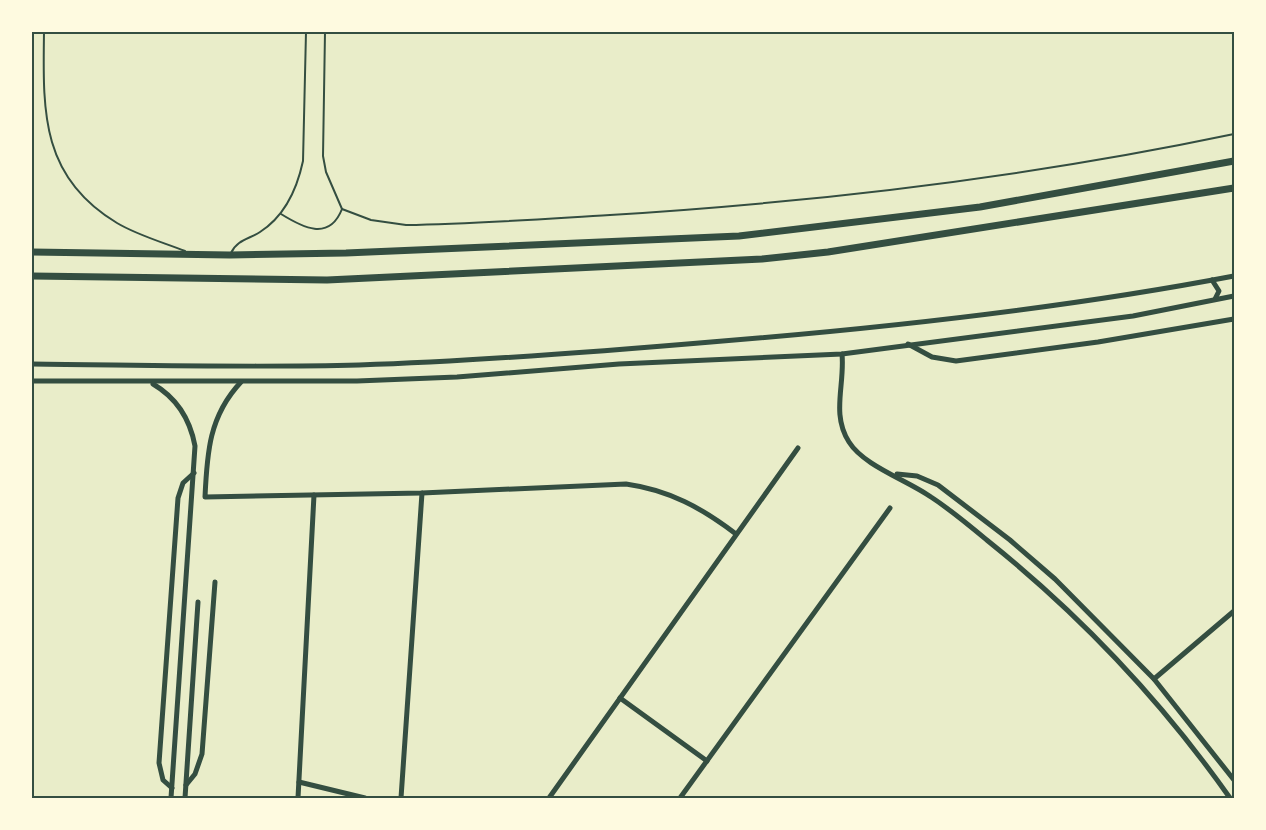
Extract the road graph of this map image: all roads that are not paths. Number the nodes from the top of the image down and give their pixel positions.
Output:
1 (44, 32) edge
2 (306, 32) edge
3 (326, 32) edge
4 (1234, 134) edge
5 (1234, 161) edge
6 (1234, 188) edge
7 (342, 209) junction
8 (280, 214) junction
9 (32, 252) edge
10 (193, 254) junction
11 (230, 255) junction
12 (32, 276) edge
13 (1234, 276) edge
14 (1212, 280) junction
15 (1234, 296) edge
16 (1215, 299) junction
17 (1234, 319) edge
18 (908, 344) junction
19 (842, 354) junction
20 (32, 364) edge
21 (32, 381) edge
22 (241, 382) junction
23 (152, 383) junction
24 (798, 448) dead end
25 (194, 473) junction
26 (894, 474) junction
27 (422, 493) junction
28 (314, 495) junction
29 (890, 508) dead end
30 (736, 534) junction
31 (215, 582) dead end
32 (198, 602) dead end
33 (1234, 611) edge
34 (1154, 679) junction
35 (620, 698) junction
36 (707, 761) junction
37 (1234, 780) edge
38 (299, 782) junction
39 (186, 785) junction
40 (172, 788) junction
41 (171, 798) edge
42 (185, 798) edge
43 (298, 798) edge
44 (365, 798) edge
45 (401, 798) edge
46 (549, 798) edge
47 (680, 798) edge
48 (1230, 798) edge

1 - 10 lane
2 - 8 lane
3 - 7 lane
4 - 7 lane
5 - 11 street
6 - 12 street
7 - 8 lane
8 - 11 lane
9 - 10 street
10 - 11 street
13 - 14 street
14 - 16 street
14 - 20 street
15 - 16 street
16 - 18 street
17 - 18 street
18 - 19 street
19 - 22 street
19 - 26 street
21 - 23 street
22 - 23 street
22 - 28 street
23 - 25 street
24 - 30 street
25 - 40 street
25 - 40 street
26 - 34 street
26 - 48 street
27 - 28 street
27 - 30 street
27 - 45 street
28 - 38 street
29 - 36 street
30 - 35 street
31 - 39 street
32 - 39 street
33 - 34 street
34 - 37 street
35 - 36 street
35 - 46 street
36 - 47 street
38 - 43 street
38 - 44 street
39 - 42 street
40 - 41 street

